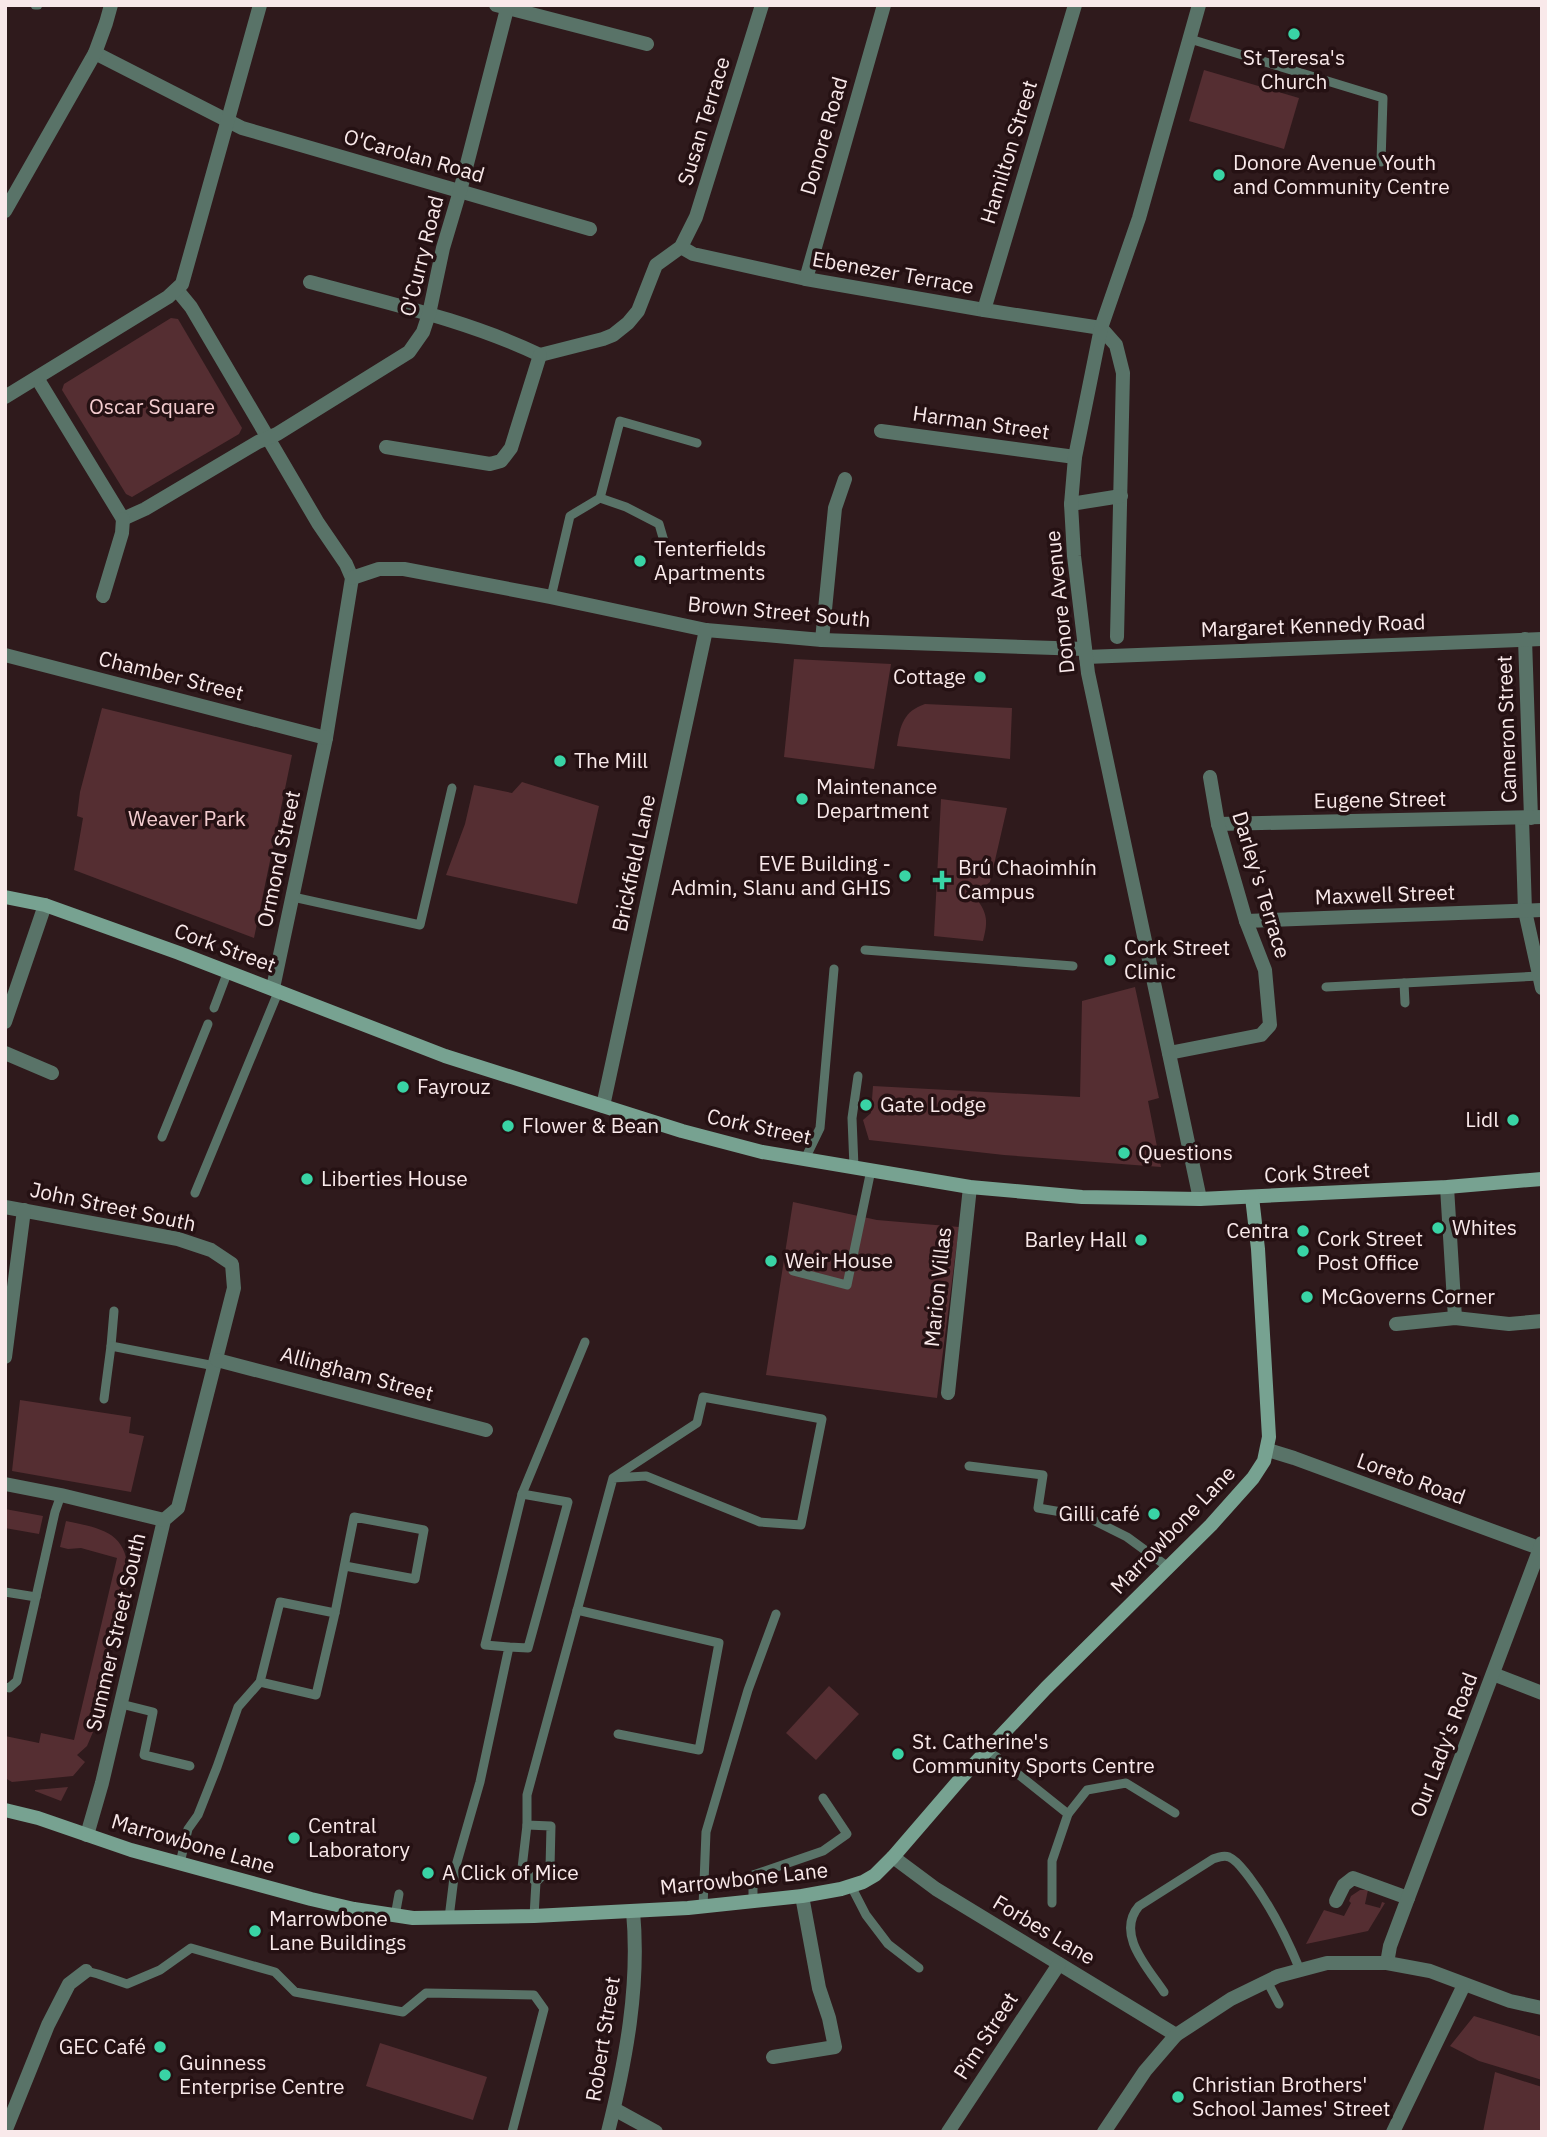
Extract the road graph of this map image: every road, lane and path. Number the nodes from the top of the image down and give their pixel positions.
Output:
1 (111, 5) edge
2 (260, 5) edge
3 (762, 5) edge
4 (884, 5) edge
5 (1075, 5) edge
6 (1199, 5) edge
7 (504, 6) edge
8 (1190, 39) junction
9 (647, 44) dead end
10 (95, 53) junction
11 (229, 120) junction
12 (1381, 162) dead end
13 (460, 191) junction
14 (5, 211) edge
15 (590, 229) dead end
16 (681, 247) junction
17 (806, 279) junction
18 (310, 282) dead end
19 (177, 290) junction
20 (984, 310) junction
21 (429, 314) junction
22 (1101, 328) junction
23 (540, 355) junction
24 (37, 378) junction
25 (5, 397) edge
26 (881, 431) dead end
27 (268, 438) junction
28 (697, 443) dead end
29 (386, 447) dead end
30 (1075, 457) junction
31 (845, 479) dead end
32 (1121, 496) junction
33 (600, 498) junction
34 (1071, 504) junction
35 (123, 519) junction
36 (664, 541) dead end
37 (352, 579) junction
38 (103, 596) dead end
39 (551, 597) junction
40 (706, 630) junction
41 (1117, 637) dead end
42 (1525, 639) junction
43 (1542, 639) edge
44 (822, 640) junction
45 (1085, 653) junction
46 (5, 654) edge
47 (326, 738) junction
48 (1210, 777) dead end
49 (452, 788) dead end
50 (1531, 818) edge
51 (1218, 824) junction
52 (5, 897) edge
53 (293, 897) junction
54 (45, 905) junction
55 (1542, 910) edge
56 (1525, 911) junction
57 (1246, 921) junction
58 (865, 950) dead end
59 (1073, 966) dead end
60 (834, 969) dead end
61 (229, 971) junction
62 (1541, 982) edge
63 (1404, 983) junction
64 (1326, 987) dead end
65 (276, 989) junction
66 (1405, 1003) dead end
67 (214, 1008) dead end
68 (5, 1022) edge
69 (208, 1024) dead end
70 (5, 1053) edge
71 (1169, 1053) junction
72 (52, 1073) dead end
73 (858, 1076) dead end
74 (603, 1106) junction
75 (162, 1137) dead end
76 (805, 1159) junction
77 (854, 1167) junction
78 (871, 1170) junction
79 (1542, 1179) edge
80 (970, 1187) junction
81 (1447, 1187) junction
82 (195, 1193) dead end
83 (1252, 1197) junction
84 (1200, 1199) junction
85 (5, 1207) edge
86 (24, 1210) junction
87 (212, 1250) joint
88 (793, 1271) dead end
89 (114, 1311) dead end
90 (1455, 1318) junction
91 (1542, 1321) edge
92 (1396, 1324) dead end
93 (585, 1342) dead end
94 (111, 1346) junction
95 (5, 1357) edge
96 (216, 1363) junction
97 (947, 1393) dead end
98 (104, 1399) dead end
99 (486, 1430) dead end
100 (1268, 1450) junction
101 (969, 1466) dead end
102 (612, 1478) junction
103 (5, 1484) edge
104 (522, 1494) junction
105 (61, 1495) junction
106 (164, 1520) junction
107 (1541, 1546) edge
108 (345, 1566) junction
109 (1168, 1567) junction
110 (5, 1592) edge
111 (36, 1597) junction
112 (577, 1610) junction
113 (335, 1613) junction
114 (776, 1614) dead end
115 (509, 1647) junction
116 (1493, 1674) junction
117 (260, 1682) junction
118 (5, 1687) edge
119 (1542, 1693) edge
120 (121, 1704) junction
121 (618, 1734) dead end
122 (988, 1750) junction
123 (190, 1766) dead end
124 (823, 1798) dead end
125 (5, 1810) edge
126 (1175, 1813) dead end
127 (1068, 1814) junction
128 (527, 1825) junction
129 (86, 1835) junction
130 (894, 1857) junction
131 (180, 1864) junction
132 (536, 1882) junction
133 (851, 1886) junction
134 (399, 1894) dead end
135 (802, 1896) junction
136 (1408, 1898) junction
137 (1336, 1901) dead end
138 (753, 1902) junction
139 (1052, 1903) dead end
140 (703, 1907) junction
141 (633, 1911) junction
142 (395, 1916) junction
143 (534, 1916) junction
144 (449, 1918) junction
145 (1387, 1962) junction
146 (1059, 1964) junction
147 (919, 1968) dead end
148 (1300, 1970) junction
149 (86, 1972) joint
150 (1267, 1981) junction
151 (1464, 1985) junction
152 (1164, 1992) dead end
153 (1279, 2004) dead end
154 (1542, 2008) edge
155 (1176, 2035) junction
156 (773, 2057) dead end
157 (614, 2109) junction
158 (8, 2128) edge
159 (512, 2132) edge
160 (608, 2132) edge
161 (656, 2132) edge
162 (948, 2132) edge
163 (1104, 2132) edge
164 (1393, 2132) edge

1 - 10 street
2 - 11 street
3 - 16 street, Susan Terrace
4 - 17 street, Donore Road
5 - 20 street, Hamilton Street
6 - 8 street, Donore Avenue
7 - 9 street
7 - 13 street, O'Curry Road
8 - 12 lane
8 - 22 street, Donore Avenue
10 - 11 street, O'Carolan Road
10 - 14 street
11 - 13 street, O'Carolan Road
11 - 19 street
13 - 15 street, O'Carolan Road
13 - 21 street, O'Curry Road
16 - 17 street, Ebenezer Terrace
16 - 23 street
17 - 20 street, Ebenezer Terrace
18 - 21 street
19 - 24 street
19 - 27 street
20 - 22 street, Ebenezer Terrace
21 - 23 street
21 - 27 street, O'Curry Road
22 - 30 street, Donore Avenue
22 - 32 street
23 - 29 street
24 - 25 street
24 - 35 street
26 - 30 street, Harman Street
27 - 35 street
27 - 37 street
28 - 33 lane
30 - 34 street, Donore Avenue
31 - 44 street
32 - 34 street
32 - 41 street
33 - 36 lane
33 - 39 lane
34 - 45 street, Donore Avenue
35 - 38 street
37 - 39 street, Brown Street South
37 - 47 street, Ormond Street
39 - 40 street, Brown Street South
40 - 44 street, Brown Street South
40 - 74 street, Brickfield Lane
42 - 43 street, Margaret Kennedy Road
42 - 45 street, Margaret Kennedy Road
42 - 50 street, Cameron Street
44 - 45 street, Brown Street South
45 - 71 street, Donore Avenue
46 - 47 street, Chamber Street
47 - 53 street, Ormond Street
48 - 51 street, Darley's Terrace
49 - 53 lane
50 - 51 street, Eugene Street
50 - 56 street, Cameron Street
51 - 57 street, Darley's Terrace
52 - 54 main road, Cork Street
53 - 65 street, Ormond Street
54 - 61 main road, Cork Street
54 - 68 street
55 - 56 street, Maxwell Street
56 - 57 street, Maxwell Street
56 - 62 street, Cameron Street
57 - 71 street, Darley's Terrace
58 - 59 lane
60 - 76 lane
61 - 65 main road, Cork Street
61 - 67 lane
62 - 63 lane
63 - 64 lane
63 - 66 lane
65 - 74 main road, Cork Street
65 - 82 lane
69 - 75 lane
70 - 72 street
71 - 84 street, Donore Avenue
73 - 77 lane
74 - 76 main road, Cork Street
76 - 77 main road, Cork Street
77 - 78 main road, Cork Street
78 - 80 main road, Cork Street
78 - 88 lane
79 - 81 main road, Cork Street
80 - 84 main road, Cork Street
80 - 97 street, Marion Villas
81 - 83 main road, Cork Street
81 - 90 street
83 - 84 main road, Cork Street
83 - 100 main road, Marrowbone Lane
85 - 86 street, John Street South
86 - 87 street, John Street South
86 - 95 street
87 - 96 street, Summer Street South
89 - 94 lane
90 - 91 street
90 - 92 street
93 - 104 lane
94 - 96 lane
94 - 98 lane
96 - 99 street, Allingham Street
96 - 106 street, Summer Street South
100 - 107 street, Loreto Road
100 - 109 main road, Marrowbone Lane
101 - 109 lane
102 - 102 lane
102 - 112 lane
103 - 105 street
104 - 115 lane
104 - 115 lane
105 - 106 street
105 - 111 lane
106 - 120 street, Summer Street South
107 - 116 street, Our Lady's Road
108 - 108 lane
108 - 113 lane
109 - 122 main road, Marrowbone Lane
110 - 111 lane
111 - 118 lane
112 - 121 lane
112 - 128 lane
113 - 117 lane
113 - 117 lane
114 - 140 lane
115 - 144 lane
116 - 119 street
116 - 136 street, Our Lady's Road
117 - 131 lane
120 - 123 lane
120 - 129 street, Summer Street South
122 - 127 lane
122 - 130 main road, Marrowbone Lane
124 - 138 lane
125 - 129 main road, Marrowbone Lane
126 - 127 lane
127 - 139 lane
128 - 132 lane
128 - 132 lane
129 - 131 main road, Marrowbone Lane
130 - 133 main road, Marrowbone Lane
130 - 146 street, Forbes Lane
131 - 142 main road, Marrowbone Lane
132 - 143 lane
133 - 135 main road, Marrowbone Lane
133 - 147 lane
134 - 142 lane
135 - 138 main road, Marrowbone Lane
135 - 156 street
136 - 137 street
136 - 145 street, Our Lady's Road
138 - 140 main road, Marrowbone Lane
140 - 141 main road, Marrowbone Lane
141 - 143 main road, Marrowbone Lane
141 - 157 street, Robert Street
142 - 144 main road, Marrowbone Lane
143 - 144 main road, Marrowbone Lane
145 - 148 street
145 - 151 street
146 - 155 street, Forbes Lane
146 - 162 street, Pim Street
148 - 150 street
148 - 152 lane
149 - 158 street
149 - 159 lane
150 - 153 lane
150 - 155 street
151 - 154 street
151 - 164 street
155 - 163 street
157 - 160 street, Robert Street
157 - 161 street

